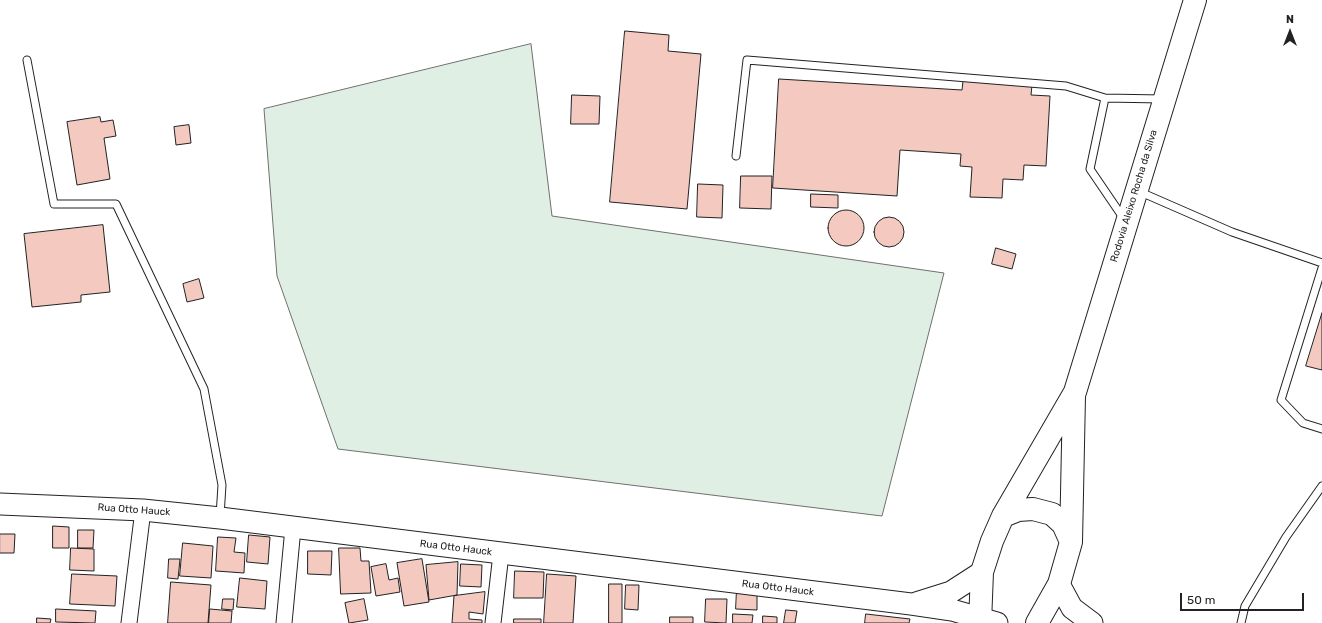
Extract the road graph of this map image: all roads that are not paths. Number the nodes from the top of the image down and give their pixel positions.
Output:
1 (1195, 0) edge
2 (27, 60) dead end
3 (1105, 98) junction
4 (1164, 99) junction
5 (736, 156) dead end
6 (1136, 190) junction
7 (1126, 223) junction
8 (1322, 263) edge
9 (1322, 268) edge
10 (1075, 392) junction
11 (1322, 429) edge
12 (1322, 486) edge
13 (0, 504) edge
14 (143, 510) junction
15 (1003, 516) junction
16 (220, 518) junction
17 (293, 528) junction
18 (1071, 542) junction
19 (501, 554) junction
20 (982, 572) junction
21 (1059, 584) junction
22 (911, 604) junction
23 (986, 621) edge
24 (129, 623) edge
25 (284, 623) edge
26 (493, 623) edge
27 (1037, 623) edge
28 (1092, 623) edge
29 (1241, 623) edge

1 - 4 main road, Rodovia Aleixo Rocha da Silva
2 - 16 lane
3 - 4 lane
3 - 5 lane
3 - 7 lane
4 - 6 main road, Rodovia Aleixo Rocha da Silva
6 - 7 main road, Rodovia Aleixo Rocha da Silva
6 - 8 lane
7 - 10 main road, Rodovia Aleixo Rocha da Silva
9 - 11 lane
10 - 15 main road, Rodovia Aleixo Rocha da Silva
10 - 18 main road, Rodovia Aleixo Rocha da Silva
12 - 29 lane
13 - 14 street, Rua Otto Hauck
14 - 16 street, Rua Otto Hauck
14 - 24 street
15 - 18 main road
15 - 20 main road, Rodovia Aleixo Rocha da Silva
16 - 17 street, Rua Otto Hauck
17 - 19 street, Rua Otto Hauck
17 - 25 street
18 - 21 main road, Rodovia Aleixo Rocha da Silva
19 - 22 street, Rua Otto Hauck
19 - 26 street
20 - 22 street
20 - 23 main road, Rodovia Aleixo Rocha da Silva
21 - 27 main road, Rodovia Aleixo Rocha da Silva
21 - 28 street
22 - 23 street, Rua Otto Hauck

